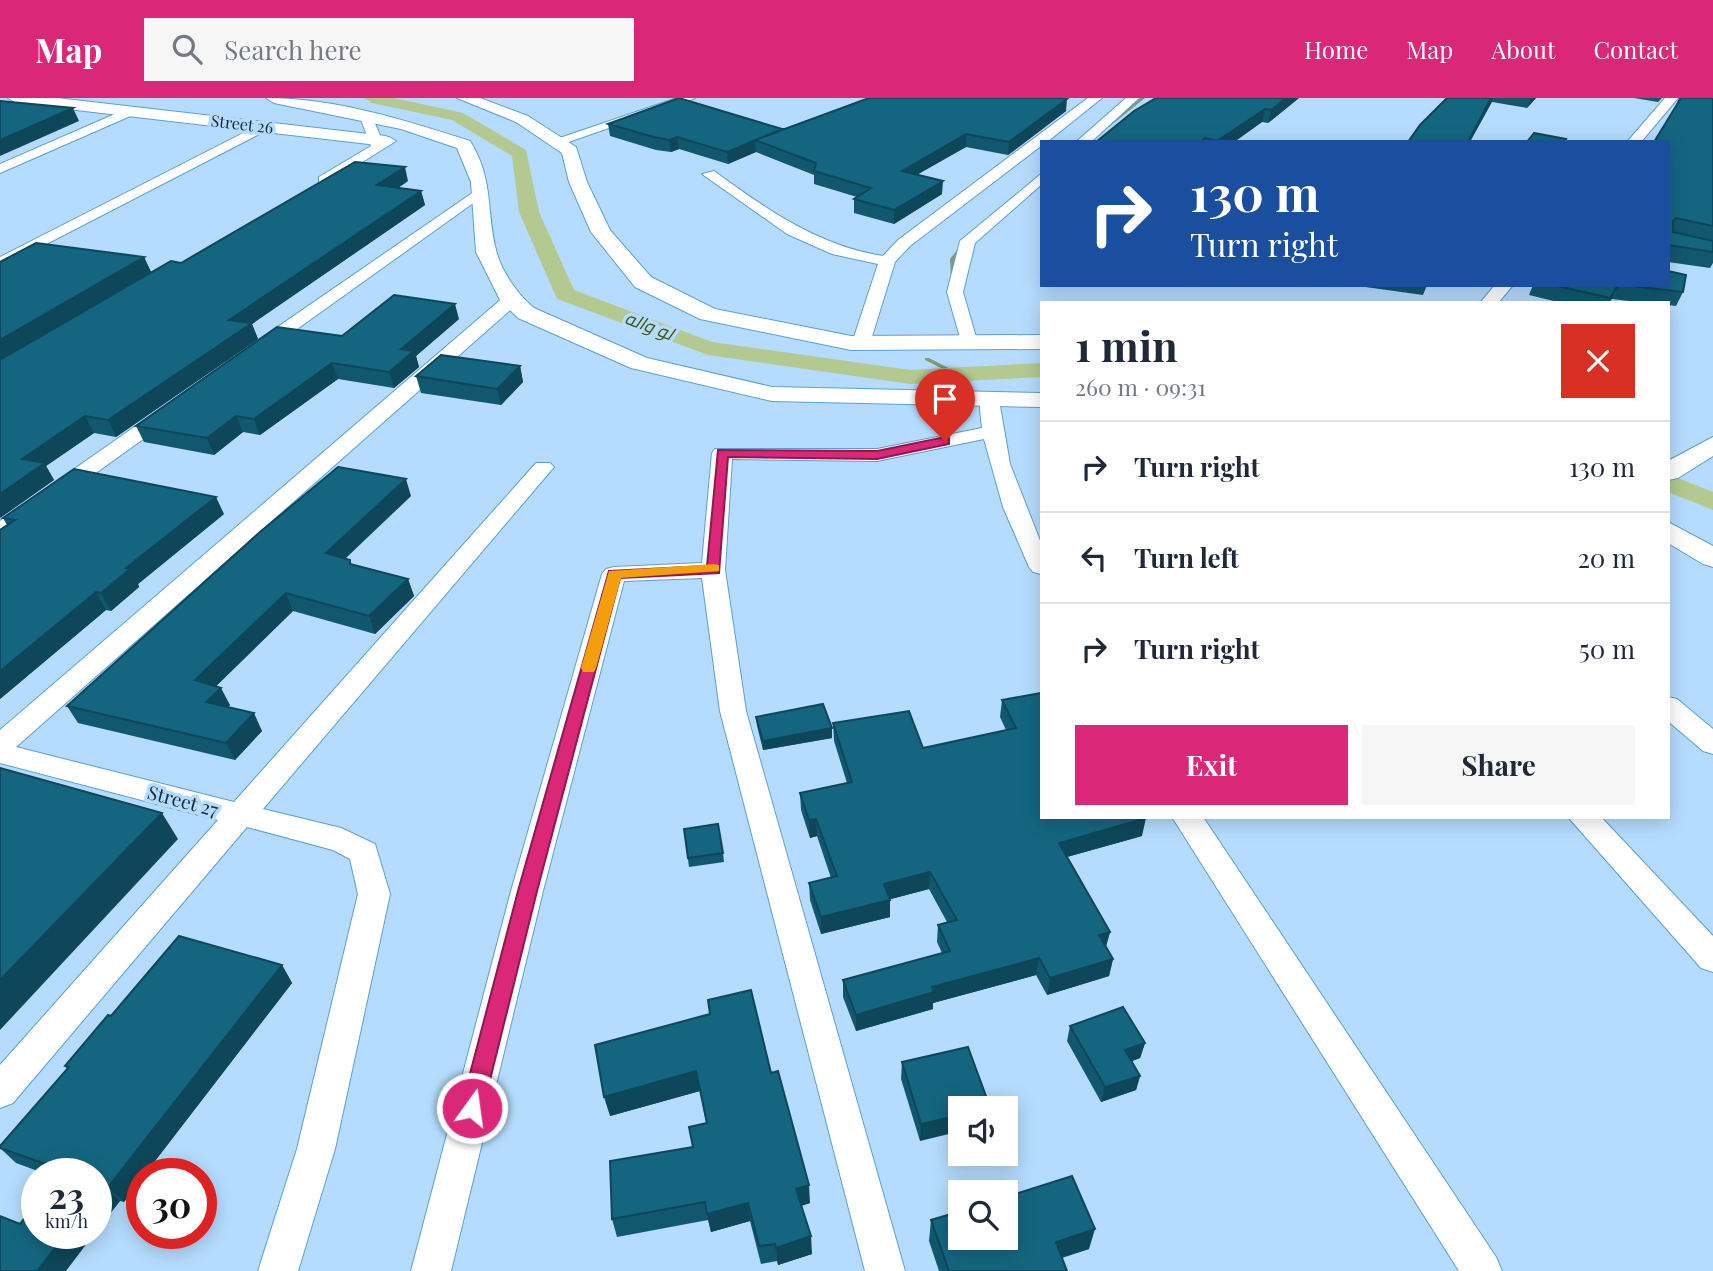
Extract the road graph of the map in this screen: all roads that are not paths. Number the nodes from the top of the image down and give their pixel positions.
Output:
1 (16, 98) edge
2 (274, 98) edge
3 (465, 98) edge
4 (689, 98) edge
5 (1096, 98) edge
6 (1133, 98) edge
7 (1672, 98) edge
8 (131, 111) junction
9 (366, 117) junction
10 (266, 127) junction
11 (1040, 140) edge
12 (1040, 140) edge
13 (1085, 140) edge
14 (1636, 140) edge
15 (555, 142) junction
16 (380, 143) junction
17 (468, 154) junction
18 (0, 169) edge
19 (709, 174) dead end
20 (1040, 179) edge
21 (307, 190) edge
22 (481, 191) junction
23 (887, 261) junction
24 (0, 263) edge
25 (1503, 287) edge
26 (511, 300) junction
27 (1490, 301) edge
28 (1040, 342) edge
29 (861, 343) junction
30 (969, 344) junction
31 (246, 357) edge
32 (989, 400) junction
33 (1040, 400) edge
34 (179, 404) edge
35 (990, 432) junction
36 (1670, 440) edge
37 (1696, 458) edge
38 (543, 467) dead end
39 (0, 531) edge
40 (1670, 532) edge
41 (1713, 558) edge
42 (1040, 565) edge
43 (713, 570) junction
44 (1670, 708) edge
45 (1713, 744) edge
46 (0, 745) edge
47 (0, 753) edge
48 (240, 816) junction
49 (1188, 819) edge
50 (1585, 819) edge
51 (1713, 958) edge
52 (0, 1091) edge
53 (278, 1271) edge
54 (431, 1271) edge
55 (885, 1271) edge
56 (1482, 1271) edge

1 - 8 street, Street 26
2 - 9 street
3 - 15 street
4 - 15 street
5 - 11 street
6 - 13 street
7 - 14 street
8 - 10 street, Street 26
8 - 18 street
9 - 16 street
9 - 17 street
10 - 16 street, Street 26
10 - 24 street
12 - 23 street
15 - 29 street
16 - 17 street, Street 26
16 - 21 street
17 - 22 street
19 - 23 street
20 - 30 street
22 - 26 street
22 - 31 street
23 - 29 street
25 - 27 street
26 - 32 street
26 - 46 street
28 - 30 street
29 - 30 street
32 - 33 street
32 - 35 street
34 - 39 street
35 - 42 street
35 - 43 street
36 - 37 street
38 - 48 street
40 - 41 street
43 - 54 street
43 - 55 street
44 - 45 street
47 - 48 street, Street 27
48 - 52 street
48 - 53 street, Street 27
49 - 56 street
50 - 51 street

